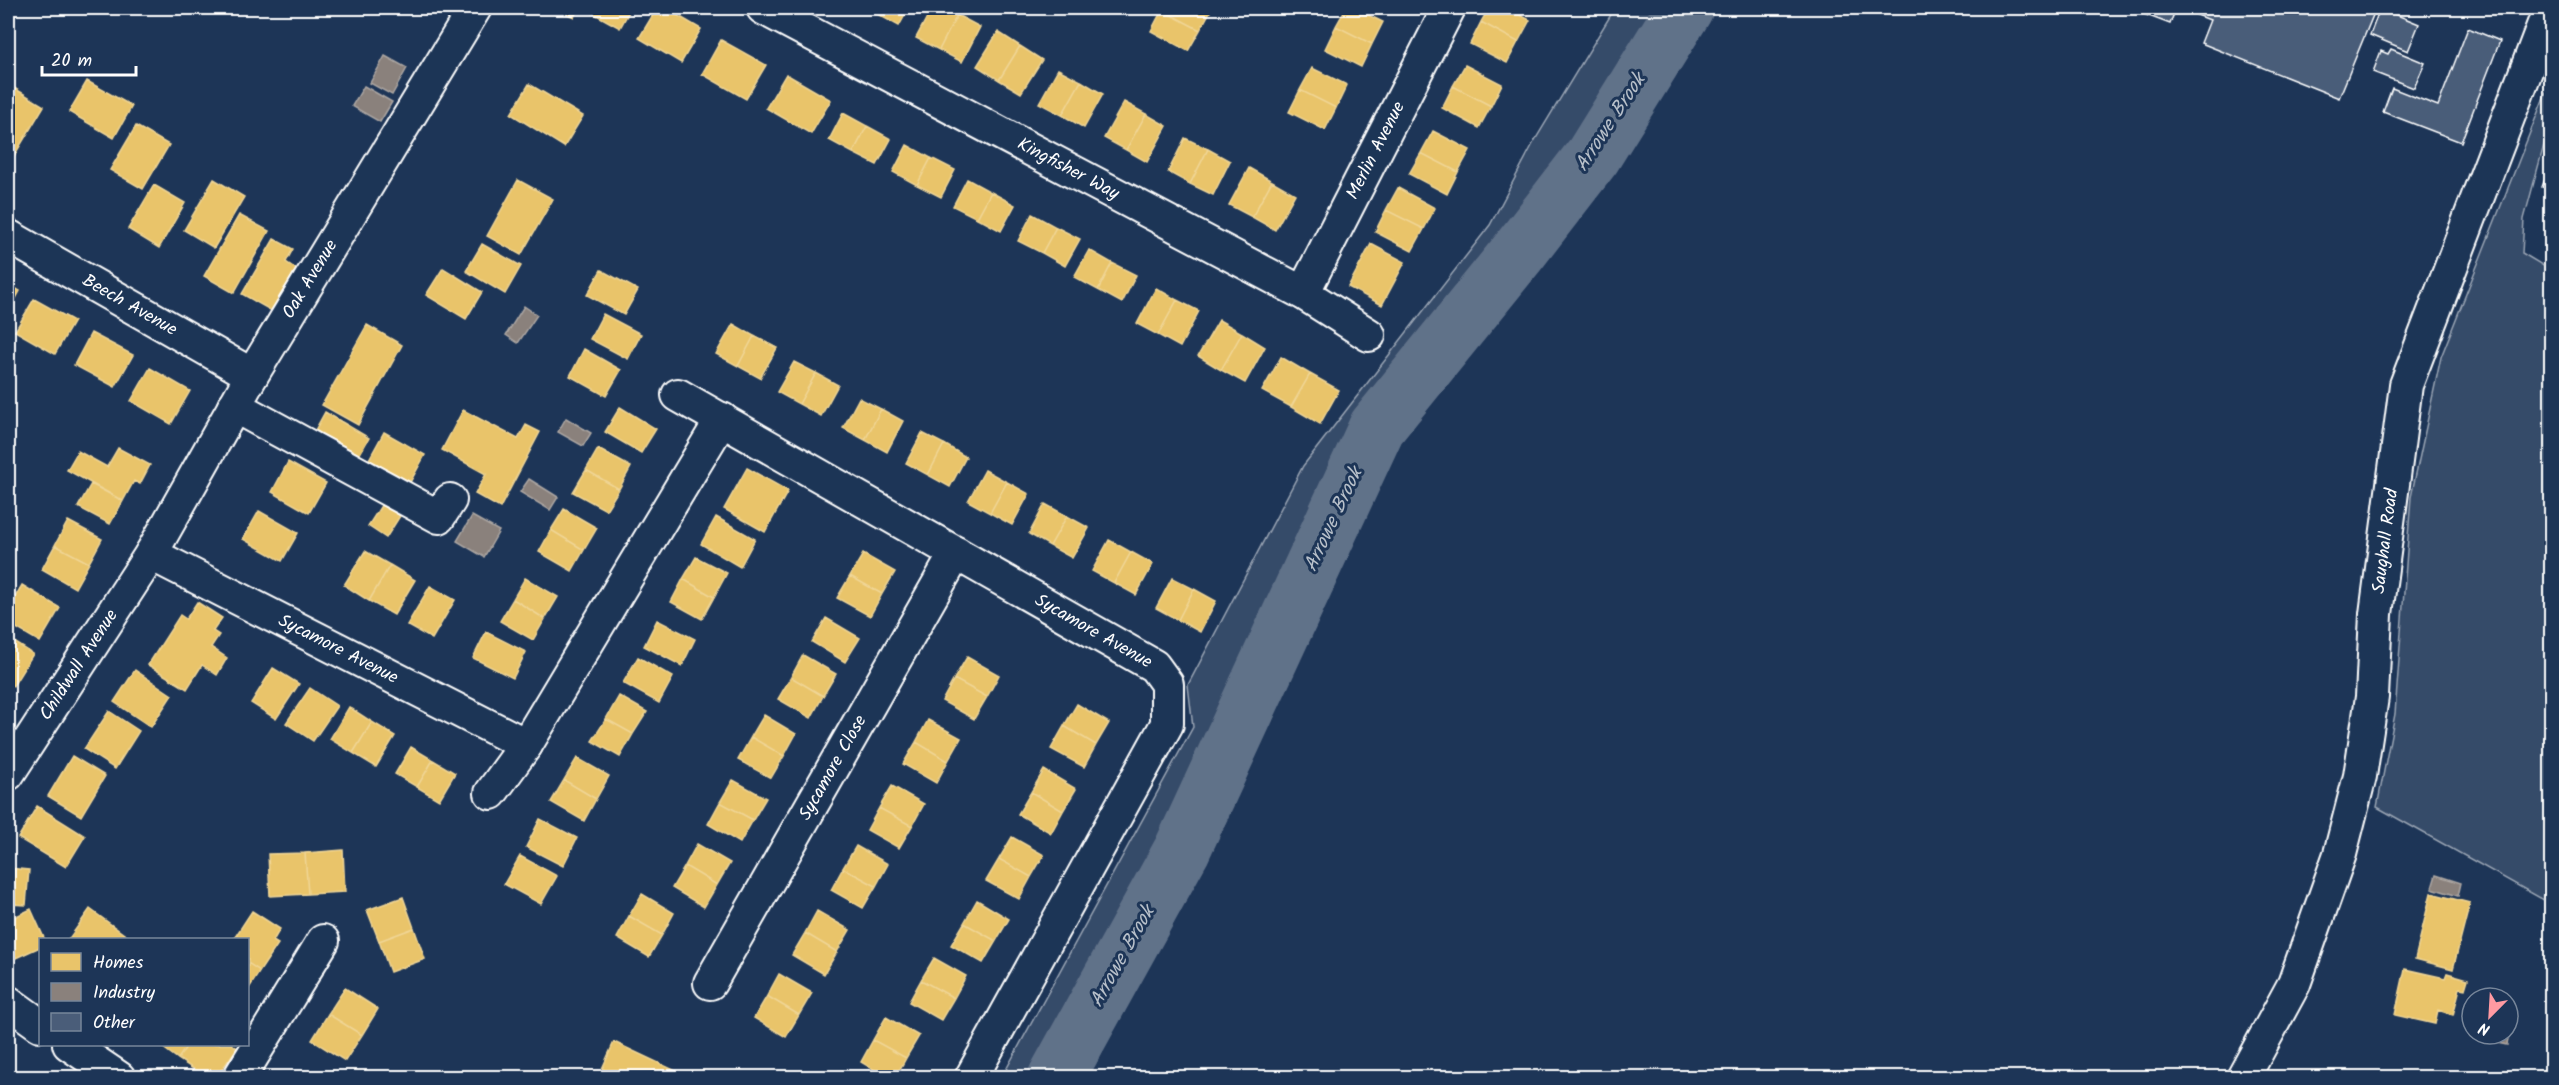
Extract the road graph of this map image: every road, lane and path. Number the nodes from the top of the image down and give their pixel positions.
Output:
1 (475, 8) edge
2 (763, 8) edge
3 (1449, 8) edge
4 (2550, 8) edge
5 (8, 236) edge
6 (1303, 293) junction
7 (1369, 335) dead end
8 (252, 375) junction
9 (678, 395) dead end
10 (234, 406) junction
11 (722, 419) junction
12 (450, 500) dead end
13 (956, 553) junction
14 (151, 554) junction
15 (526, 745) junction
16 (8, 774) edge
17 (491, 793) dead end
18 (323, 941) dead end
19 (710, 983) dead end
20 (8, 1002) edge
21 (39, 1024) edge
22 (72, 1046) edge
23 (119, 1077) edge
24 (239, 1077) edge
25 (971, 1077) edge
26 (2243, 1077) edge

1 - 8 street, Oak Avenue
2 - 6 street, Kingfisher Way
3 - 6 street, Merlin Avenue
4 - 26 street, Saughall Road
5 - 8 street, Beech Avenue
6 - 7 street, Kingfisher Way
8 - 10 street, Oak Avenue
9 - 11 street, Sycamore Avenue
10 - 12 street
10 - 14 street, Oak Avenue
11 - 13 street, Sycamore Avenue
11 - 15 street
13 - 19 street, Sycamore Close
13 - 25 street, Sycamore Avenue
14 - 15 street, Sycamore Avenue
14 - 16 street, Childwall Avenue
15 - 17 street
18 - 24 street
20 - 21 street
22 - 23 street

